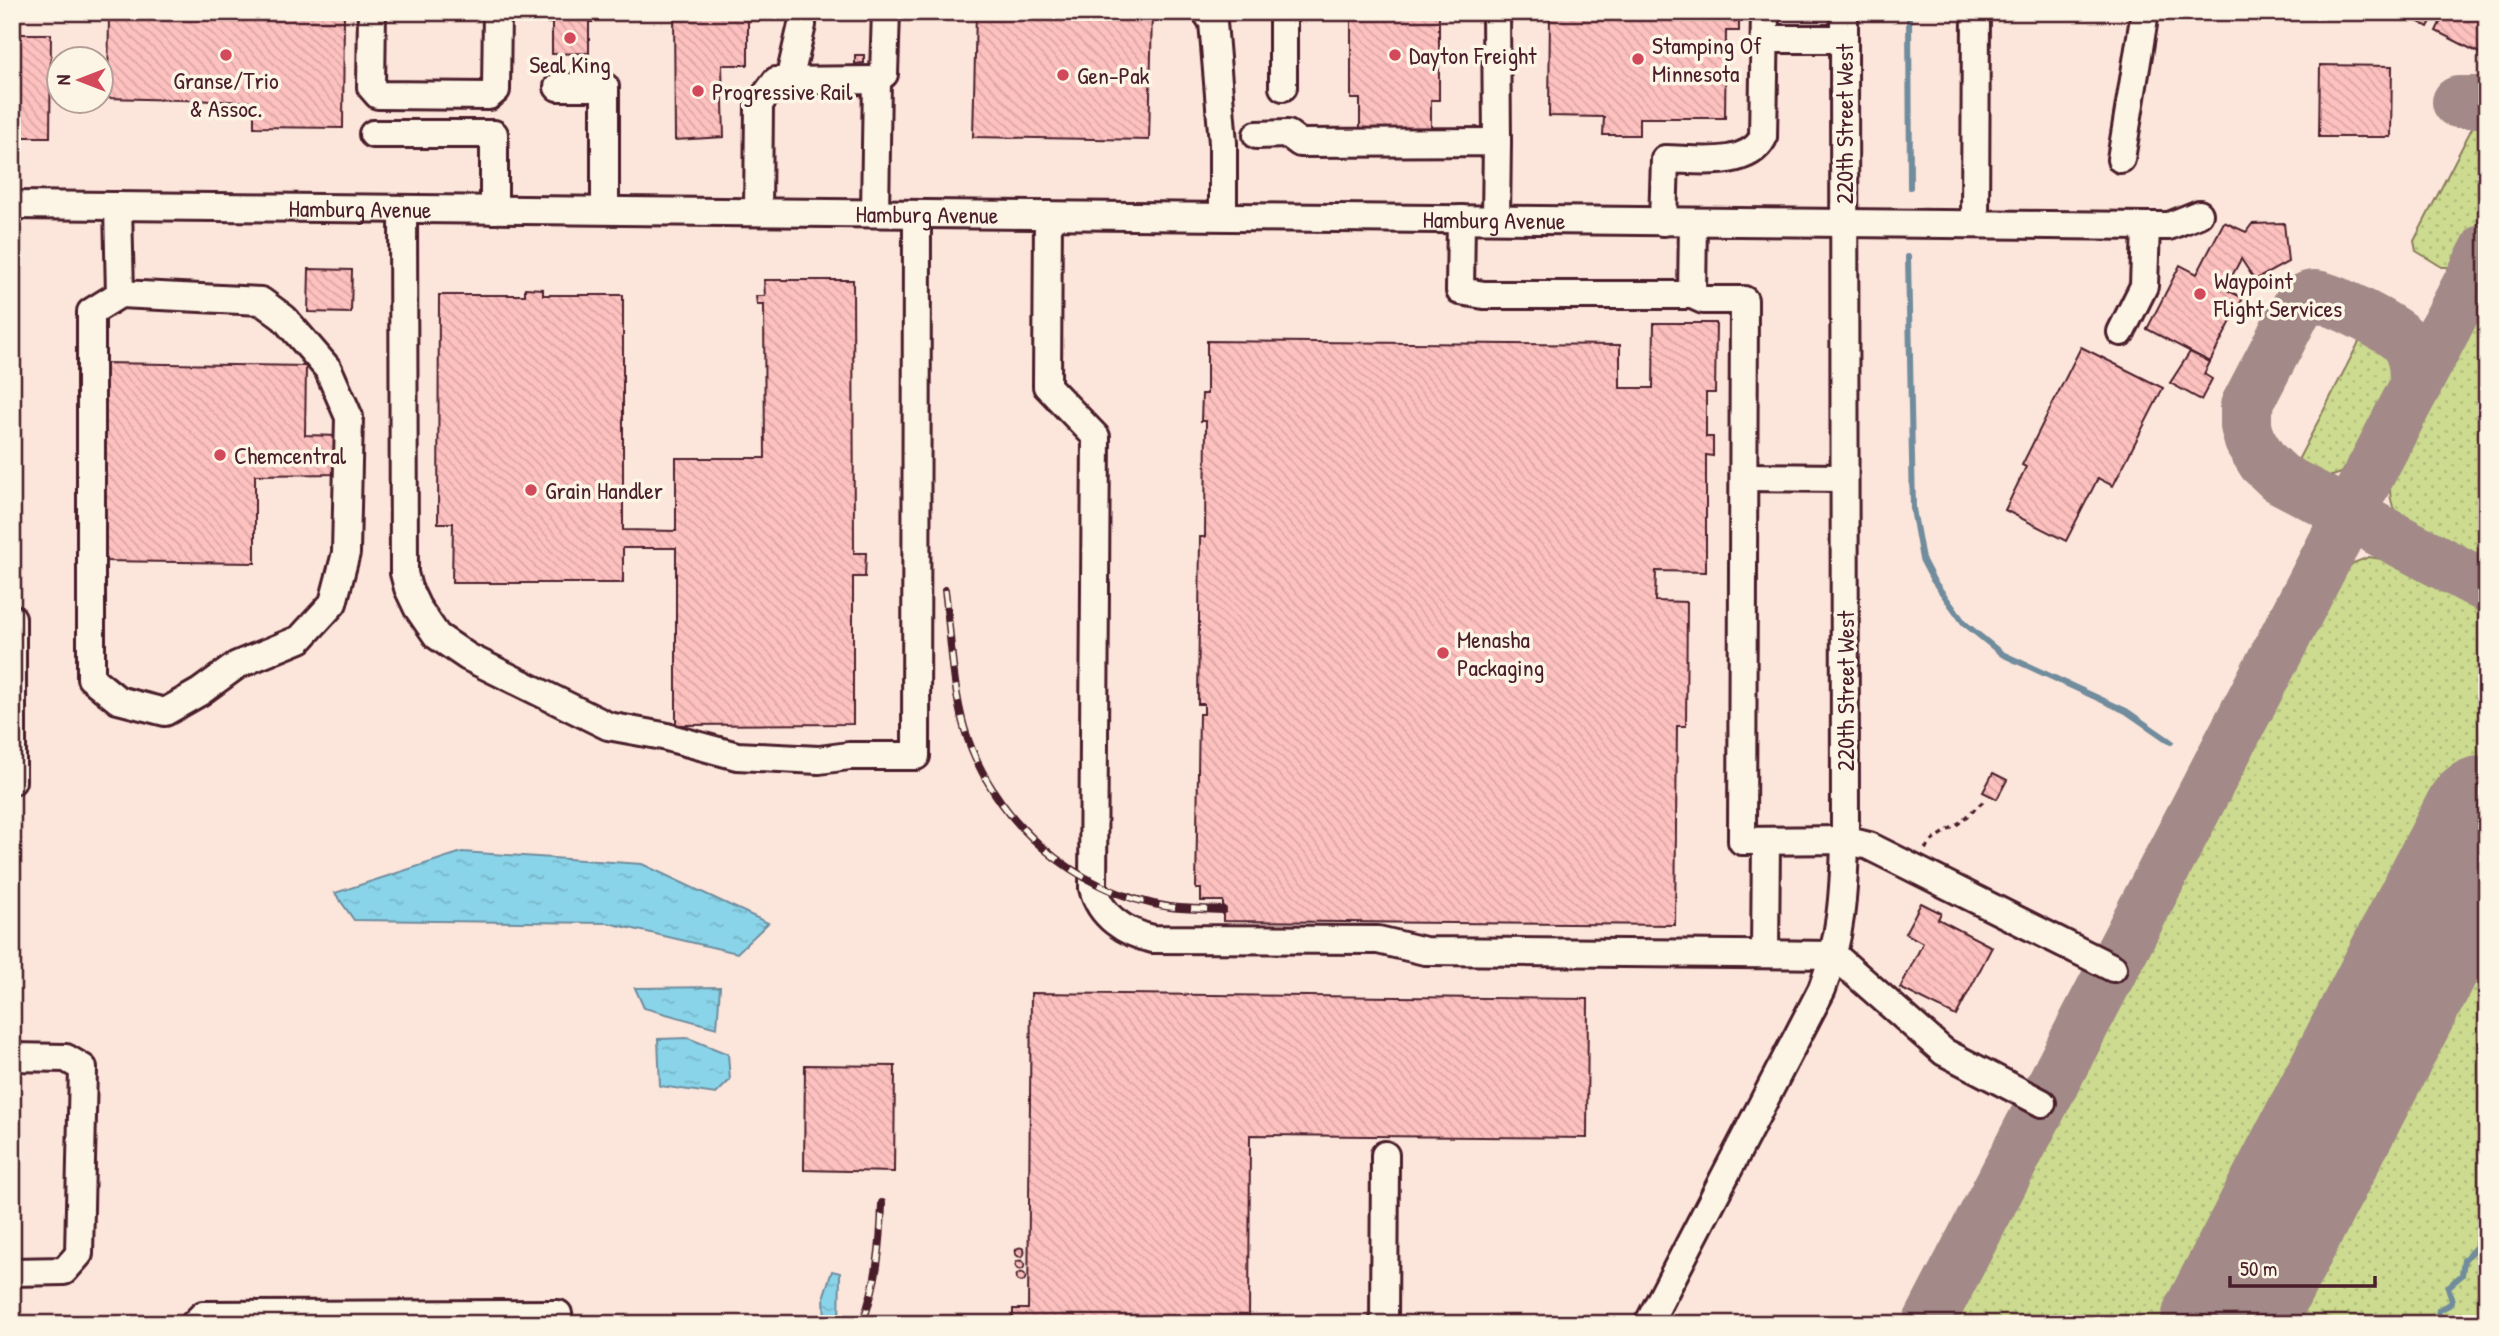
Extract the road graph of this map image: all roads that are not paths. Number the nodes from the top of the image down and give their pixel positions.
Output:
1 (372, 12) edge
2 (497, 12) edge
3 (802, 12) edge
4 (886, 12) edge
5 (1206, 12) edge
6 (1283, 12) edge
7 (1496, 12) edge
8 (1765, 12) edge
9 (1844, 12) edge
10 (1976, 12) edge
11 (2145, 12) edge
12 (1765, 39) junction
13 (1844, 39) junction
14 (877, 80) junction
15 (789, 81) junction
16 (1283, 86) dead end
17 (558, 87) dead end
18 (373, 134) dead end
19 (1257, 135) dead end
20 (1496, 142) junction
21 (2122, 159) dead end
22 (12, 205) edge
23 (118, 206) junction
24 (403, 209) junction
25 (494, 210) junction
26 (606, 210) junction
27 (758, 212) junction
28 (875, 213) junction
29 (917, 214) junction
30 (2199, 214) dead end
31 (1048, 215) junction
32 (1223, 216) junction
33 (1461, 219) junction
34 (1496, 219) junction
35 (1663, 222) junction
36 (1693, 222) junction
37 (1975, 223) junction
38 (1843, 224) junction
39 (2146, 226) junction
40 (120, 294) junction
41 (1692, 295) junction
42 (2122, 332) dead end
43 (1744, 478) junction
44 (1844, 478) junction
45 (12, 618) edge
46 (12, 781) edge
47 (1846, 840) junction
48 (1766, 841) junction
49 (1765, 953) junction
50 (1834, 955) junction
51 (2113, 968) dead end
52 (12, 1057) edge
53 (2042, 1103) dead end
54 (1385, 1155) dead end
55 (12, 1272) edge
56 (194, 1324) edge
57 (559, 1324) edge
58 (1384, 1324) edge
59 (1648, 1324) edge

1 - 2 street
3 - 15 street
4 - 14 street
5 - 32 street
6 - 16 street
7 - 20 street
8 - 12 street
9 - 13 street, 220th Street West
10 - 37 street
11 - 21 street
12 - 13 street
12 - 35 street
13 - 38 street, 220th Street West
14 - 15 street
14 - 28 street
15 - 27 street
17 - 26 street
18 - 25 street
19 - 20 street
20 - 34 street
22 - 23 street, Hamburg Avenue
23 - 24 street, Hamburg Avenue
23 - 40 street
24 - 25 street, Hamburg Avenue
24 - 29 street
25 - 26 street, Hamburg Avenue
26 - 27 street, Hamburg Avenue
27 - 28 street, Hamburg Avenue
28 - 29 street, Hamburg Avenue
29 - 31 street, Hamburg Avenue
30 - 39 street, Hamburg Avenue
31 - 32 street, Hamburg Avenue
31 - 49 street
32 - 33 street, Hamburg Avenue
33 - 34 street, Hamburg Avenue
33 - 41 street
34 - 35 street, Hamburg Avenue
35 - 36 street, Hamburg Avenue
36 - 38 street, Hamburg Avenue
36 - 41 street
37 - 38 street, Hamburg Avenue
37 - 39 street, Hamburg Avenue
38 - 44 street, 220th Street West
39 - 42 street
40 - 40 street
41 - 43 street
43 - 44 street
43 - 48 street
44 - 47 street, 220th Street West
45 - 46 street
47 - 48 street
47 - 50 street, 220th Street West
47 - 51 street
48 - 49 street
49 - 50 street
50 - 53 street
50 - 59 street, 220th Street West
52 - 55 street
54 - 58 street
56 - 57 street

